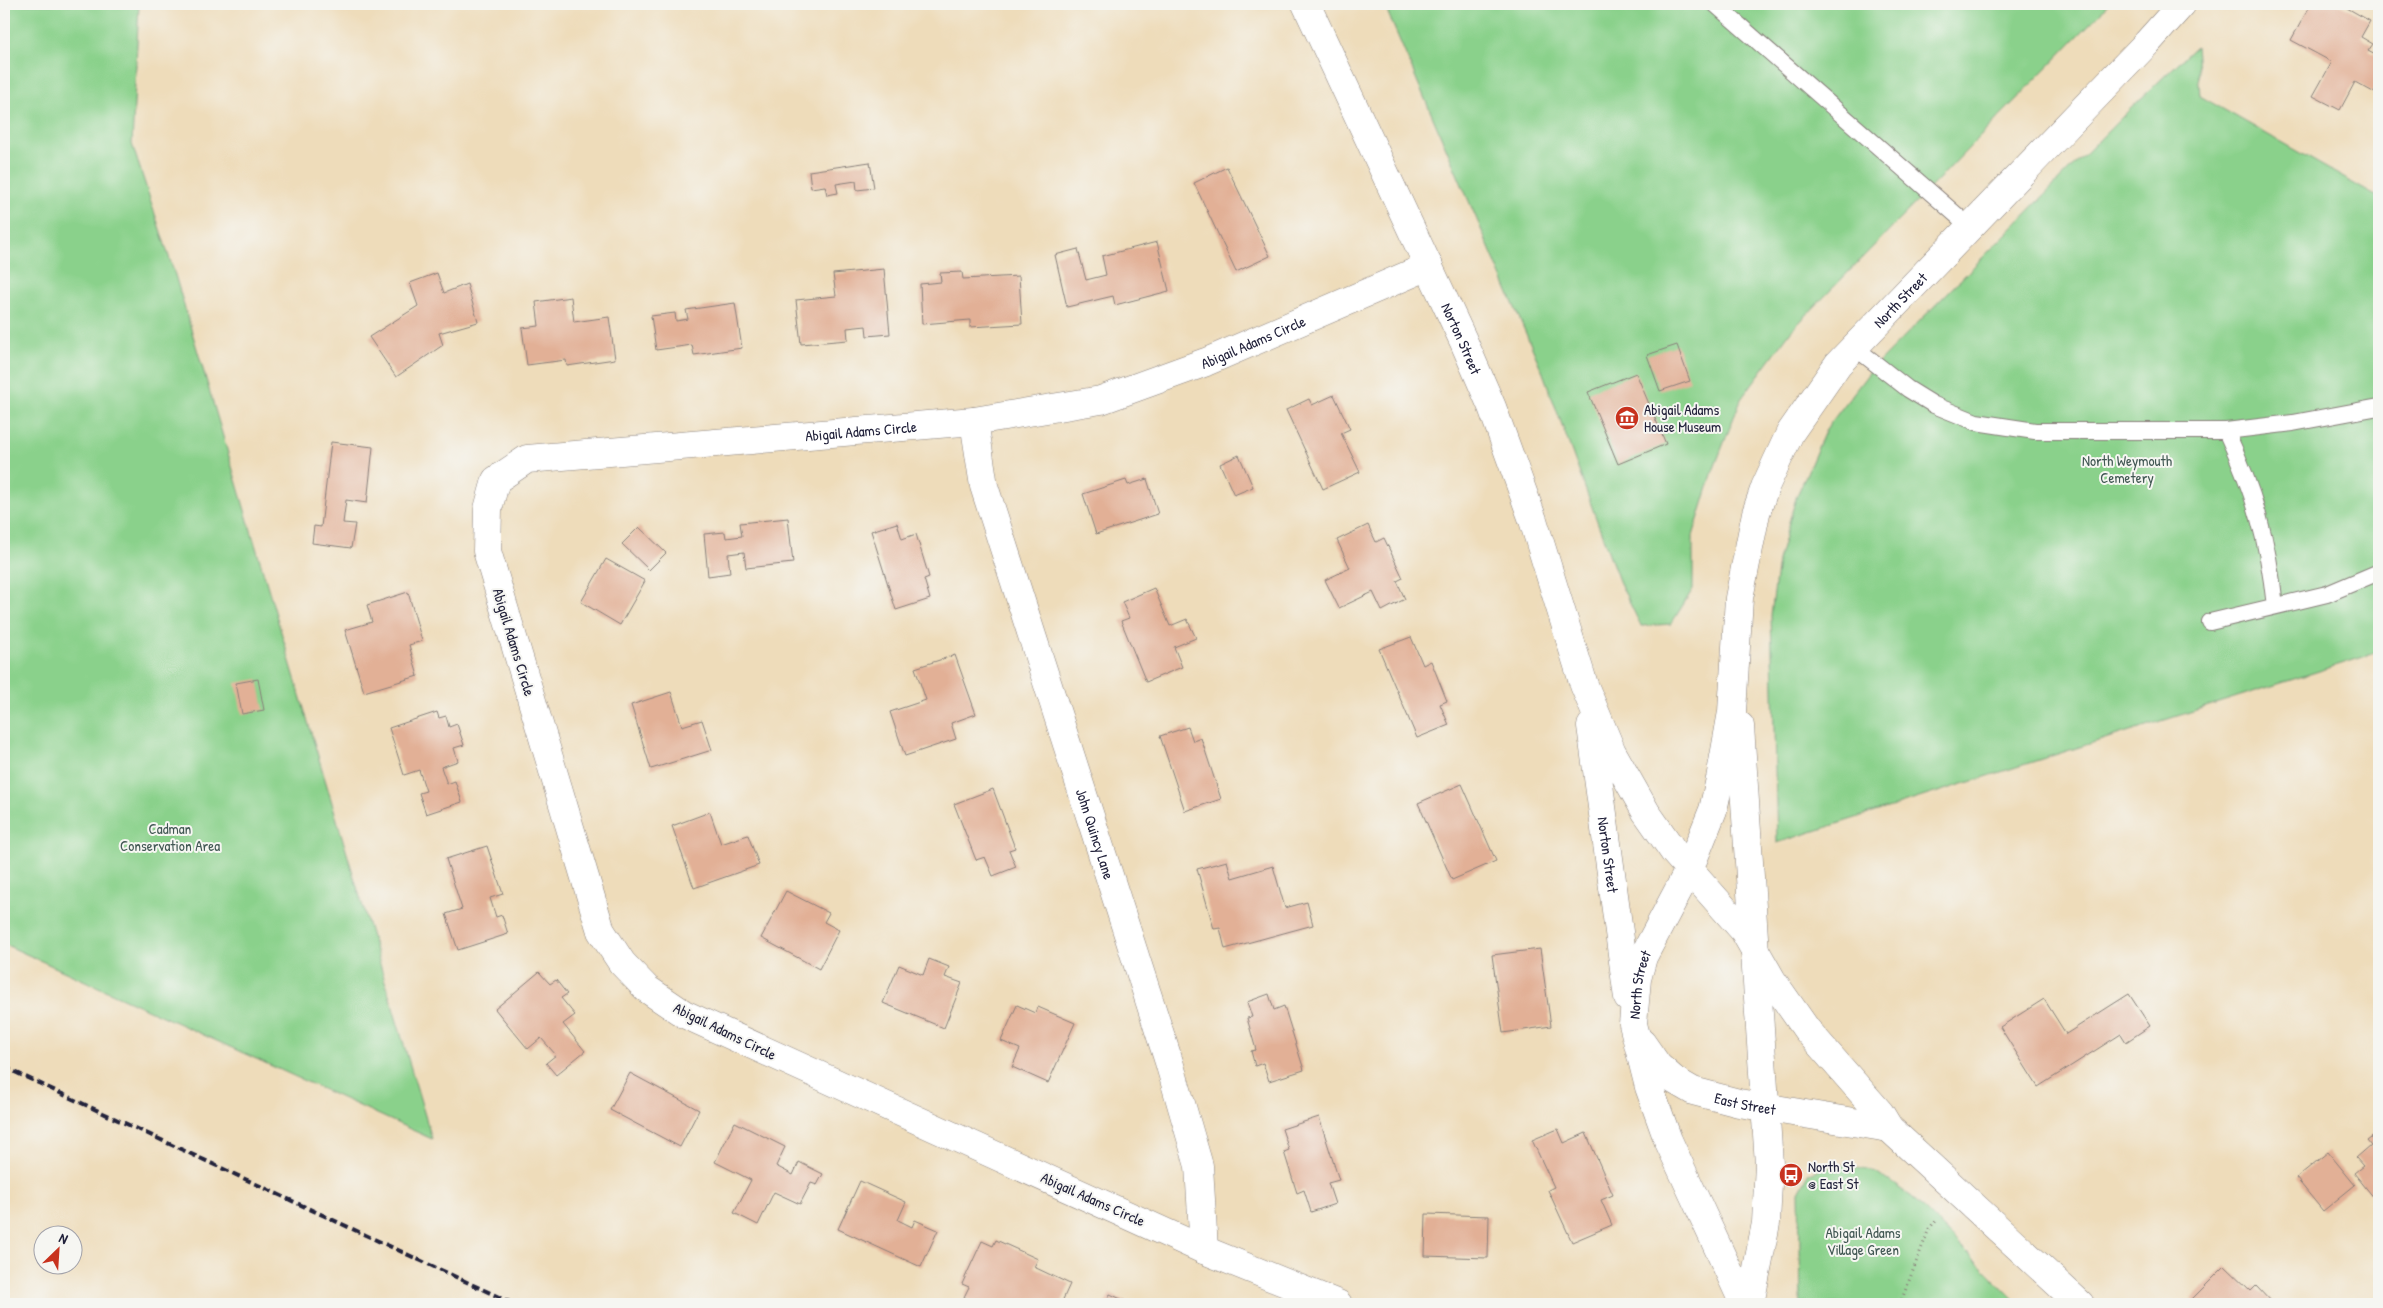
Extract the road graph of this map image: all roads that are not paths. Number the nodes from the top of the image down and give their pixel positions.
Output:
1 (1306, 4) edge
2 (1716, 4) edge
3 (2182, 4) edge
4 (1969, 226) junction
5 (1428, 266) junction
6 (1853, 346) junction
7 (2379, 407) edge
8 (974, 421) junction
9 (2226, 432) junction
10 (2379, 572) edge
11 (2275, 606) junction
12 (2210, 622) dead end
13 (1736, 660) junction
14 (1584, 685) junction
15 (1689, 870) junction
16 (1755, 947) junction
17 (1633, 1024) junction
18 (1765, 1107) junction
19 (1889, 1128) junction
20 (1204, 1250) junction
21 (1338, 1304) edge
22 (1744, 1304) edge
23 (1750, 1304) edge
24 (2080, 1304) edge

1 - 5 street, Norton Street
2 - 4 lane
3 - 4 street, North Street
4 - 6 street, North Street
5 - 8 street, Abigail Adams Circle
5 - 14 street, Norton Street
6 - 9 lane
6 - 13 street, North Street
7 - 9 lane
8 - 20 street, John Quincy Lane
8 - 20 street, Abigail Adams Circle
9 - 11 lane
10 - 11 lane
11 - 12 lane
13 - 15 street, North Street
13 - 16 street, North Street
14 - 15 street, Norton Street
14 - 17 street, Norton Street
15 - 16 street, Norton Street
15 - 17 street, North Street
16 - 18 street, North Street
16 - 19 street
17 - 18 street, East Street
17 - 22 street, North Street
18 - 19 street, East Street
18 - 23 street, North Street
19 - 24 street
20 - 21 street, Abigail Adams Circle

